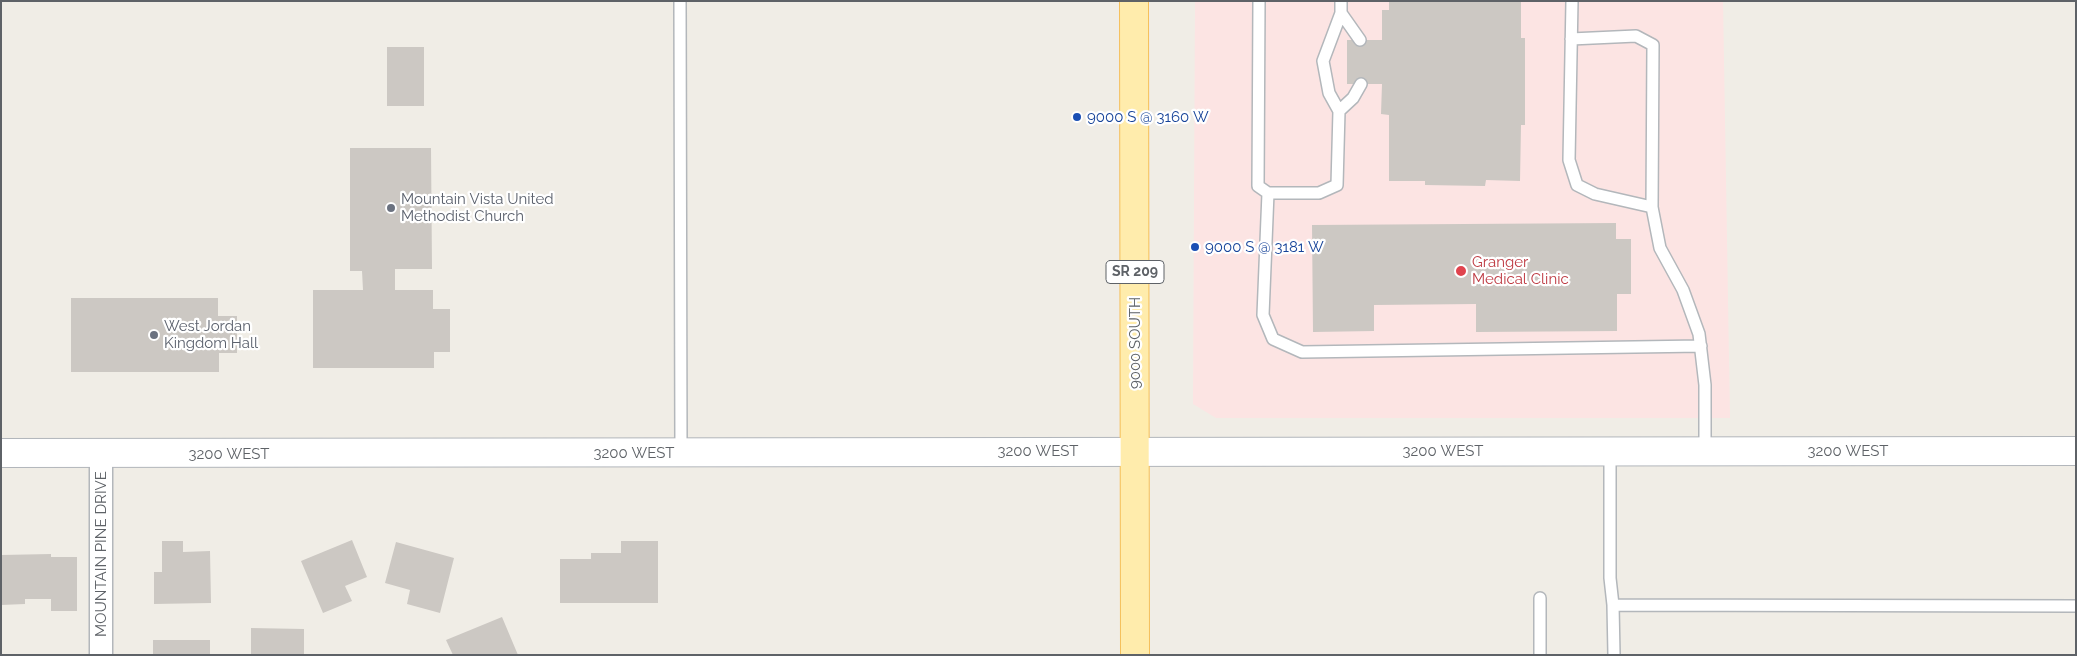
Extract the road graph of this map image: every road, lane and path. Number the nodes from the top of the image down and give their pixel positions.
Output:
1 (680, 1) edge
2 (1134, 1) edge
3 (1259, 1) edge
4 (1572, 1) edge
5 (1341, 7) edge
6 (1360, 40) dead end
7 (1572, 40) junction
8 (1361, 84) dead end
9 (1339, 111) junction
10 (1268, 193) junction
11 (1652, 207) junction
12 (1701, 346) junction
13 (1135, 451) junction
14 (1610, 451) junction
15 (1705, 451) junction
16 (2076, 451) edge
17 (1, 453) edge
18 (681, 453) junction
19 (101, 454) junction
20 (1540, 598) dead end
21 (1613, 605) junction
22 (2076, 606) edge
23 (101, 655) edge
24 (1135, 655) edge
25 (1540, 655) edge
26 (1614, 655) edge

1 - 18 lane
2 - 13 main road, 9000 SOUTH / SR 209
3 - 10 lane
4 - 7 lane
5 - 6 lane
5 - 9 lane
7 - 11 lane
7 - 11 lane
8 - 9 lane
9 - 10 lane
10 - 12 lane
11 - 12 lane
12 - 15 lane
13 - 14 street, 3200 WEST
13 - 18 street, 3200 WEST
13 - 24 main road, 9000 SOUTH / SR 209
14 - 15 street, 3200 WEST
14 - 21 lane
15 - 16 street, 3200 WEST
17 - 19 street, 3200 WEST
18 - 19 street, 3200 WEST
19 - 23 street, MOUNTAIN PINE DRIVE
20 - 25 lane
21 - 22 lane
21 - 26 lane

